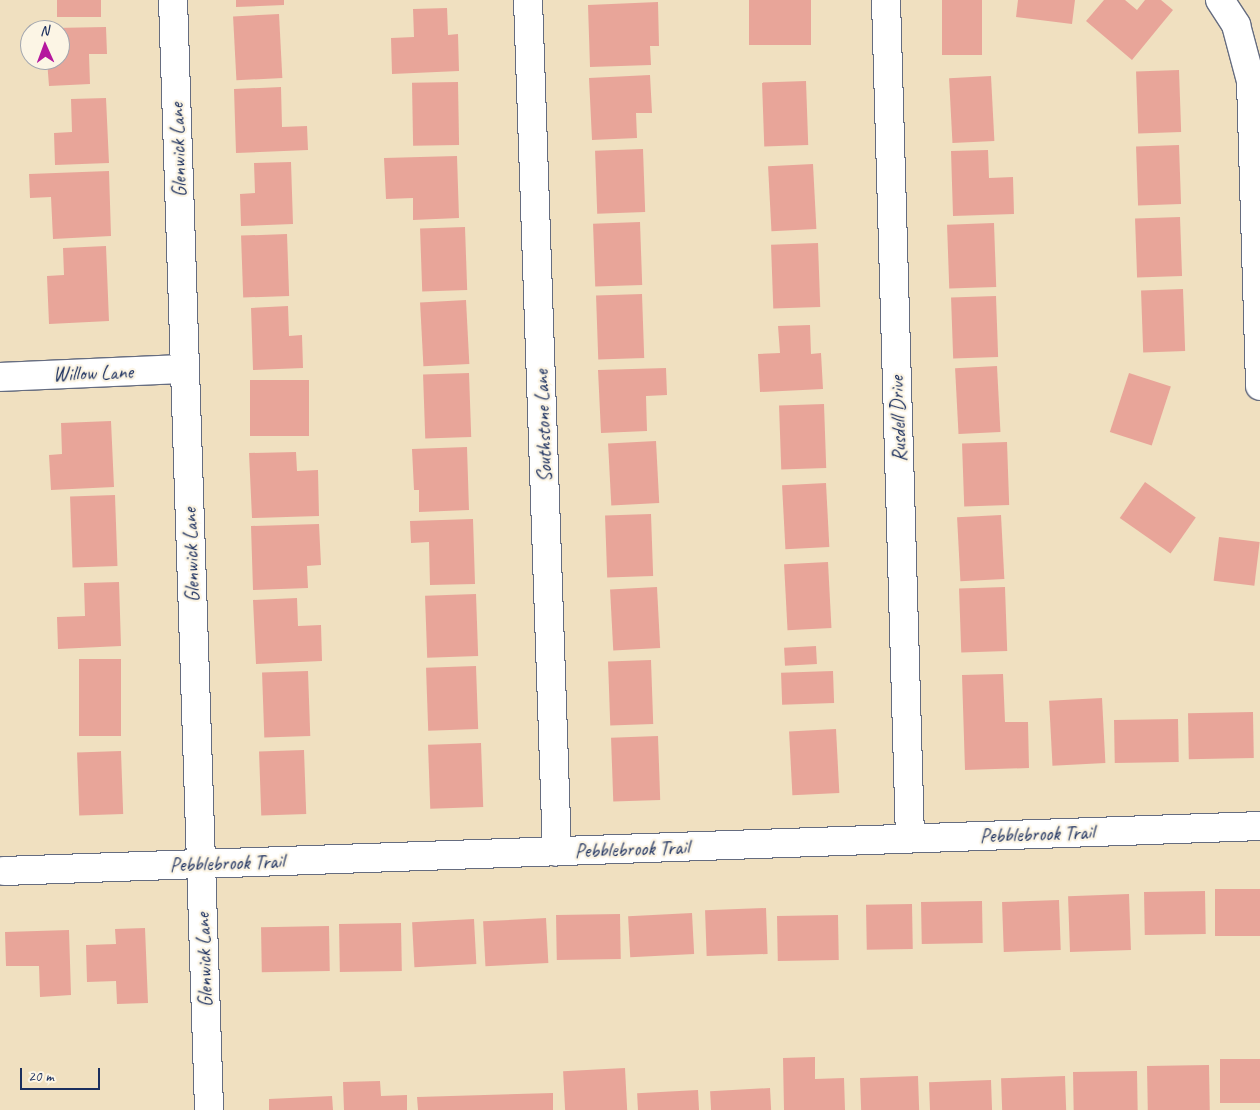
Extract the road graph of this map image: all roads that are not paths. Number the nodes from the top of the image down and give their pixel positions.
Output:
1 (173, 0) edge
2 (528, 0) edge
3 (886, 0) edge
4 (1220, 0) edge
5 (185, 369) junction
6 (0, 377) edge
7 (1260, 386) edge
8 (1260, 826) edge
9 (910, 838) junction
10 (557, 852) junction
11 (201, 864) junction
12 (4, 871) dead end
13 (209, 1110) edge

1 - 5 street, Glenwick Lane
2 - 10 street, Southstone Lane
3 - 9 street, Rusdell Drive
4 - 7 street
5 - 6 street, Willow Lane
5 - 11 street, Glenwick Lane
8 - 9 street, Pebblebrook Trail
9 - 10 street, Pebblebrook Trail
10 - 11 street, Pebblebrook Trail
11 - 12 street, Pebblebrook Trail
11 - 13 street, Glenwick Lane

